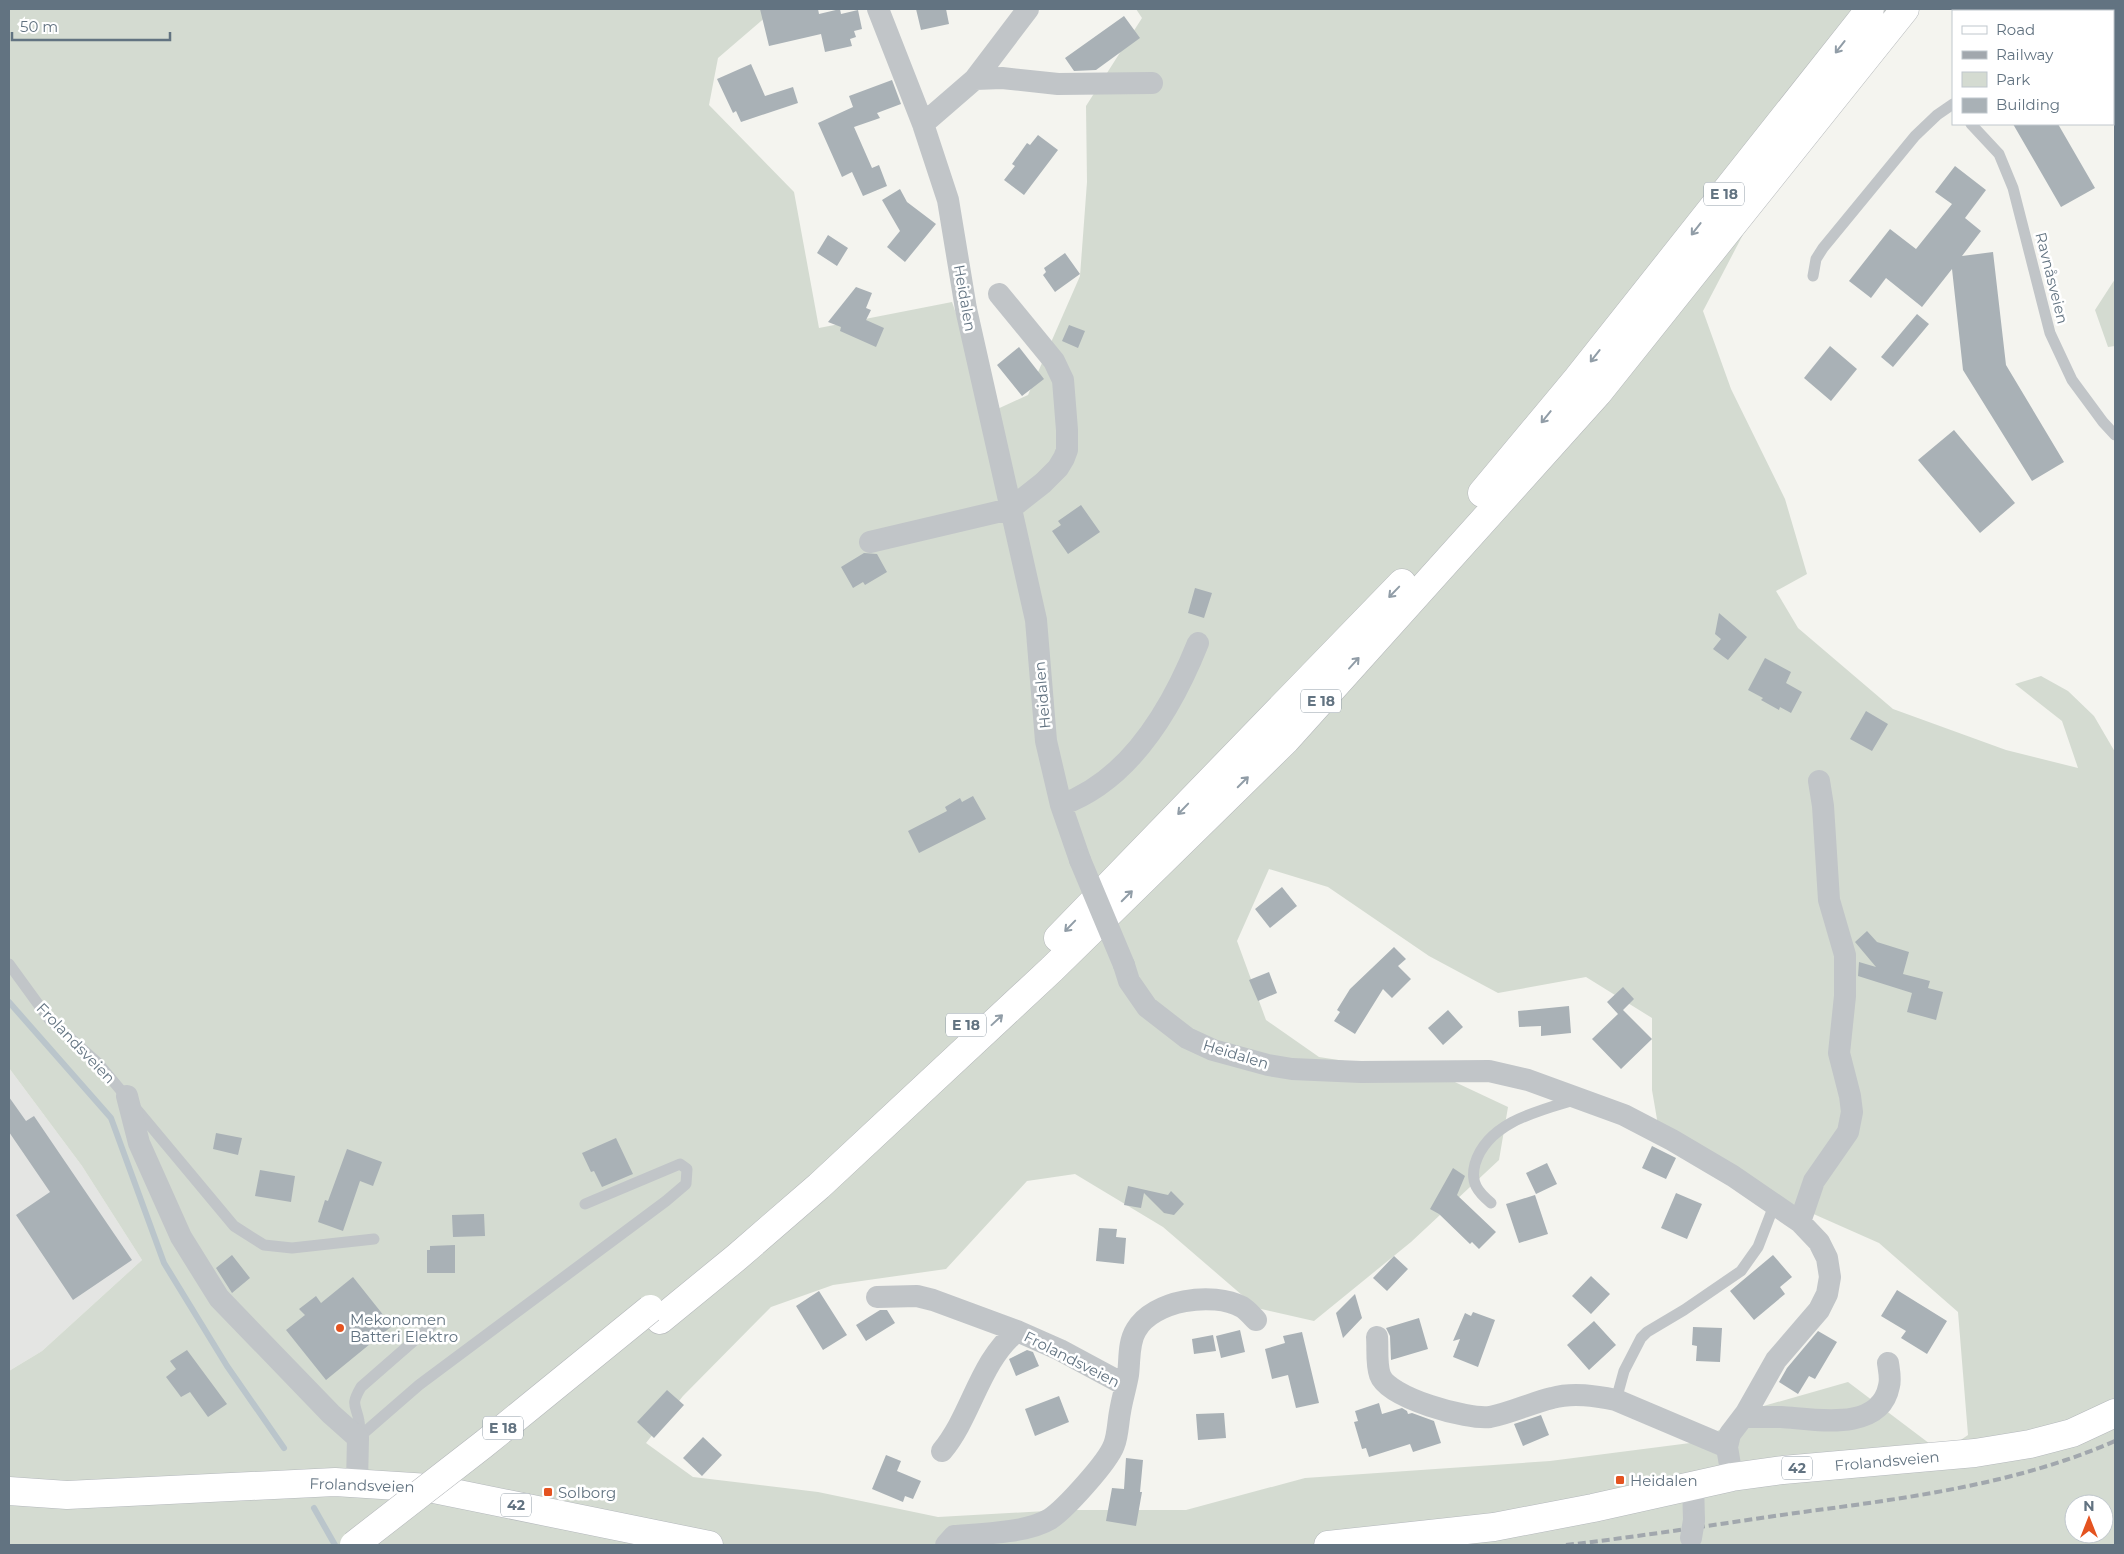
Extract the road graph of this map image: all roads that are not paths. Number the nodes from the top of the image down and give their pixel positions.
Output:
1 (878, 9) edge
2 (1028, 9) edge
3 (1870, 9) edge
4 (1905, 9) edge
5 (975, 79) junction
6 (1152, 84) dead end
7 (1952, 105) edge
8 (923, 124) junction
9 (1972, 125) edge
10 (1813, 276) dead end
11 (999, 294) dead end
12 (2115, 435) edge
13 (1010, 509) junction
14 (870, 542) dead end
15 (1198, 643) dead end
16 (1819, 782) dead end
17 (1061, 805) junction
18 (9, 964) edge
19 (127, 1096) junction
20 (1578, 1099) junction
21 (1492, 1203) dead end
22 (1774, 1203) junction
23 (585, 1204) dead end
24 (1800, 1222) junction
25 (374, 1239) dead end
26 (877, 1297) dead end
27 (655, 1314) junction
28 (1256, 1320) dead end
29 (432, 1325) dead end
30 (1016, 1331) junction
31 (1377, 1337) dead end
32 (1888, 1363) dead end
33 (1125, 1385) junction
34 (1616, 1400) junction
35 (1746, 1413) junction
36 (2115, 1413) edge
37 (358, 1438) junction
38 (1727, 1447) junction
39 (942, 1451) dead end
40 (1732, 1477) junction
41 (356, 1483) junction
42 (1693, 1484) junction
43 (9, 1491) edge
44 (1692, 1534) edge
45 (354, 1545) edge
46 (379, 1545) edge
47 (709, 1545) edge
48 (946, 1545) edge
49 (1328, 1545) edge

1 - 8 street, Heidalen
2 - 5 street
3 -> 27 main road, E 18
27 -> 4 main road, E 18
5 - 6 street
5 - 8 street
7 - 10 lane
8 - 13 street, Heidalen
9 - 12 lane, Ravnåsveien
11 - 13 street
13 - 14 street
13 - 17 street, Heidalen
15 - 17 street
16 - 24 street
17 - 20 street, Heidalen, bridge
18 - 19 lane, Frolandsveien
19 - 25 lane, Frolandsveien
19 - 37 street
20 - 21 lane
20 - 22 street, Heidalen
22 - 24 street, Heidalen
22 - 34 lane
23 - 37 lane
24 - 35 street, Heidalen
26 - 30 street, Frolandsveien
27 - 45 main road, E 18, bridge
27 - 46 main road, E 18
28 - 33 street
29 - 37 lane
30 - 33 street, Frolandsveien
30 - 39 street
31 - 34 street
32 - 35 street
33 - 48 street, Frolandsveien
34 - 38 street
35 - 38 street, Heidalen
36 - 40 main road, Frolandsveien / 42
37 - 41 street
38 - 40 street
40 - 42 main road, Frolandsveien / 42
41 - 43 main road, Frolandsveien / 42
41 - 47 main road, Frolandsveien / 42
42 - 44 street
42 - 49 main road, Frolandsveien / 42

